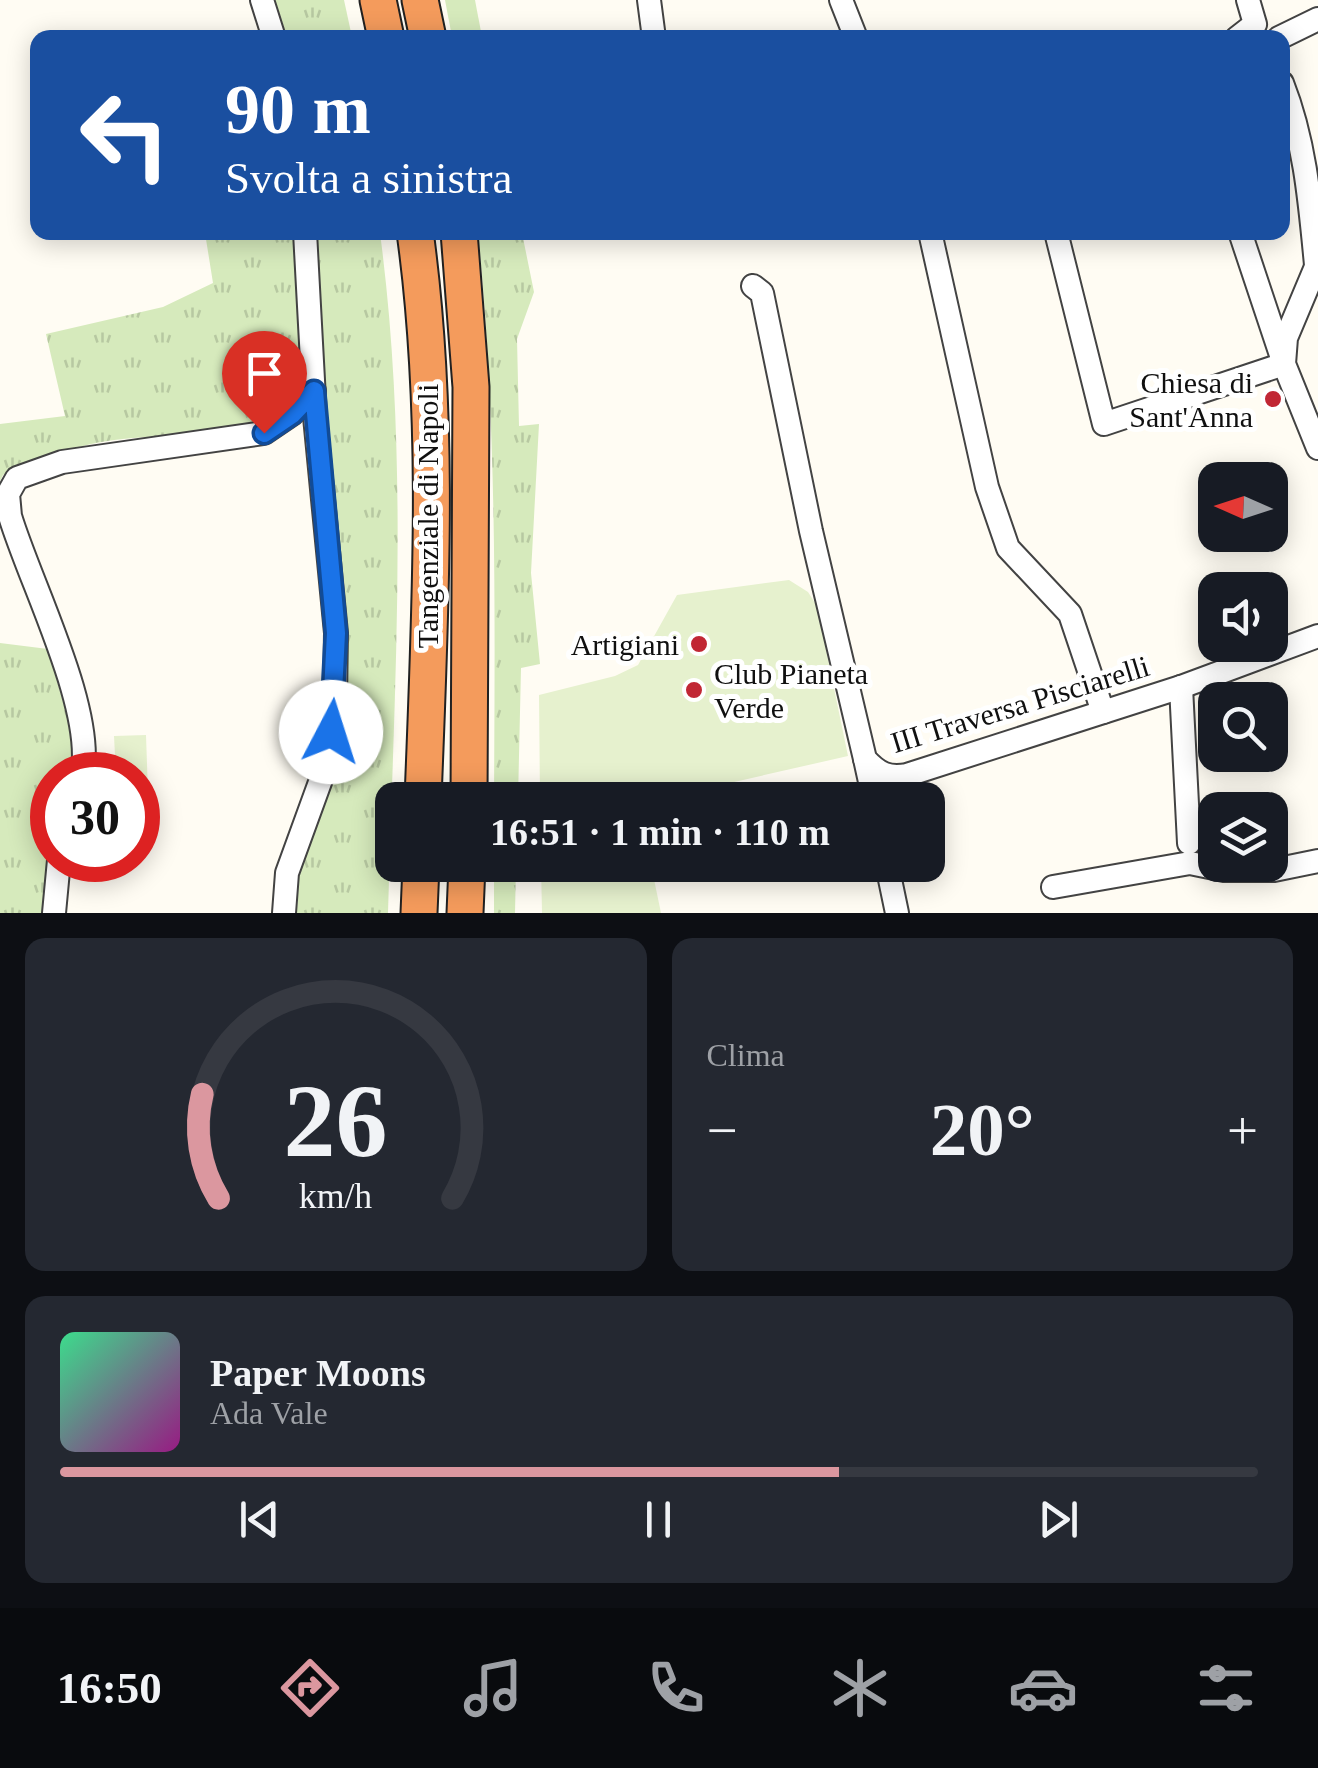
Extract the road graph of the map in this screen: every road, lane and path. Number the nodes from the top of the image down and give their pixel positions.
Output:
1 (262, 0) edge
2 (378, 0) edge
3 (420, 0) edge
4 (649, 0) edge
5 (842, 0) edge
6 (1248, 0) edge
7 (1318, 19) edge
8 (271, 30) edge
9 (384, 30) edge
10 (426, 30) edge
11 (653, 30) edge
12 (853, 30) edge
13 (1247, 30) edge
14 (1290, 33) edge
15 (1290, 101) edge
16 (305, 240) edge
17 (416, 240) edge
18 (460, 240) edge
19 (932, 240) edge
20 (1058, 240) edge
21 (1243, 240) edge
22 (1317, 264) edge
23 (753, 286) dead end
24 (1284, 364) junction
25 (314, 391) junction
26 (1316, 438) edge
27 (1318, 636) edge
28 (1181, 686) junction
29 (1103, 712) junction
30 (85, 752) edge
31 (865, 760) junction
32 (424, 782) edge
33 (469, 782) edge
34 (870, 782) edge
35 (1189, 843) dead end
36 (1318, 861) edge
37 (57, 882) edge
38 (420, 882) edge
39 (466, 882) edge
40 (891, 882) edge
41 (1053, 887) dead end
42 (54, 913) edge
43 (284, 913) edge
44 (419, 913) edge
45 (465, 913) edge
46 (897, 913) edge

1 - 8 street
2 - 9 highway
3 - 10 highway
4 - 11 street
5 - 12 street
6 - 13 street
7 - 14 street
15 - 22 street
16 - 25 street
17 - 32 highway, Tangenziale di Napoli
18 - 33 highway, Tangenziale di Napoli
19 - 29 street
20 - 24 street
21 - 24 street
22 - 24 street
23 - 31 street, III Traversa Pisciarelli
24 - 26 street
25 - 30 street
25 - 43 street
27 - 28 street, III Traversa Pisciarelli
28 - 29 street, III Traversa Pisciarelli
28 - 35 street
29 - 31 street, III Traversa Pisciarelli
31 - 34 street
36 - 41 street
37 - 42 street
38 - 44 highway
39 - 45 highway
40 - 46 street

